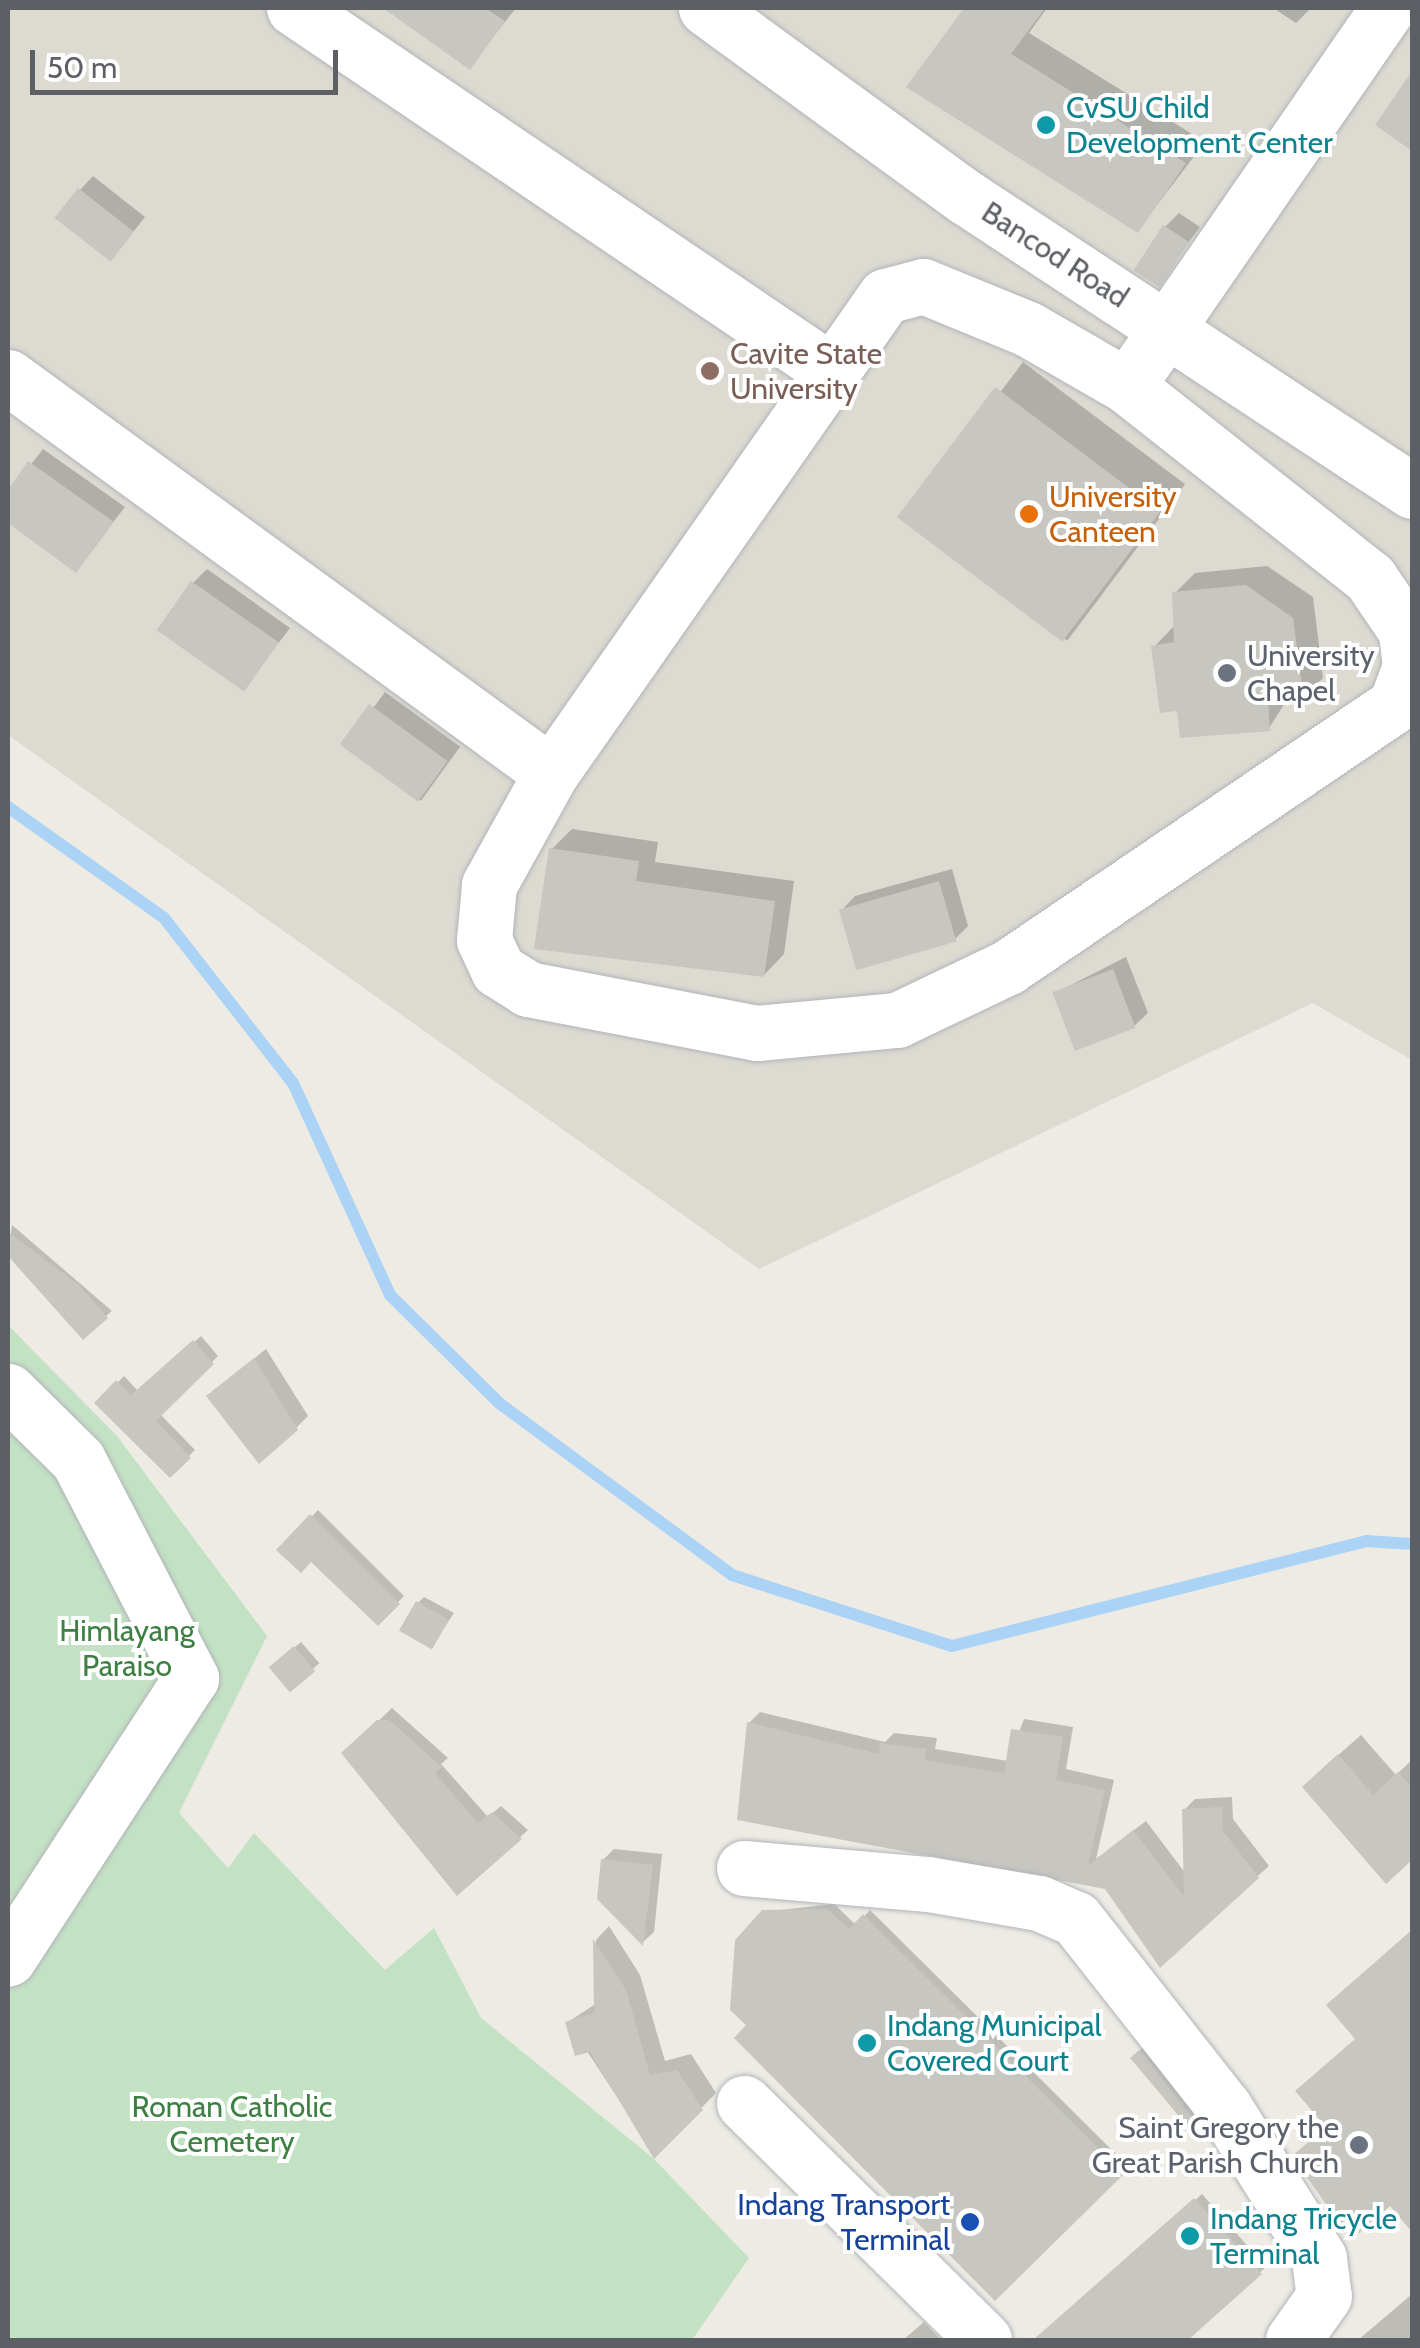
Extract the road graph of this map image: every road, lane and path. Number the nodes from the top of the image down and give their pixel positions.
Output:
1 (294, 8) edge
2 (706, 8) edge
3 (1388, 8) edge
4 (1166, 328) junction
5 (826, 368) junction
6 (8, 377) edge
7 (1126, 386) junction
8 (1412, 491) edge
9 (551, 773) junction
10 (8, 1390) edge
11 (744, 1868) dead end
12 (8, 1959) edge
13 (744, 2103) dead end
14 (984, 2340) edge
15 (1293, 2340) edge

1 - 5 street
2 - 4 street, Bancod Road
3 - 4 street
4 - 7 street
4 - 8 street, Bancod Road
5 - 7 street
5 - 9 street
6 - 9 street
7 - 9 street
10 - 12 street
11 - 15 street
13 - 14 street

